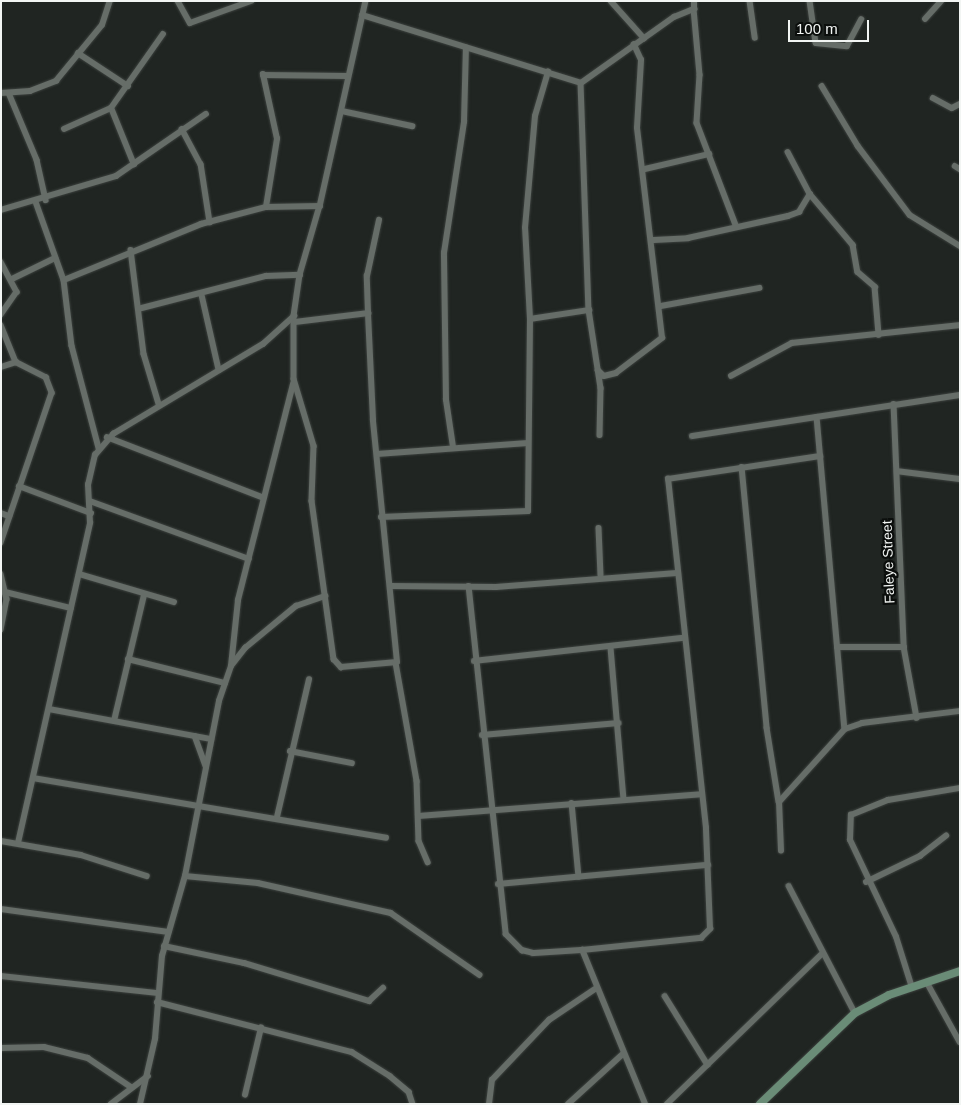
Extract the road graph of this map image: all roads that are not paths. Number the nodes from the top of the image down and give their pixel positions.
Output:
1 (110, 1) edge
2 (178, 1) edge
3 (251, 1) edge
4 (366, 1) edge
5 (611, 1) edge
6 (694, 1) edge
7 (750, 1) edge
8 (810, 1) edge
9 (941, 1) edge
10 (694, 9) junction
11 (362, 15) junction
12 (925, 19) dead end
13 (861, 20) dead end
14 (163, 34) dead end
15 (645, 35) junction
16 (754, 38) dead end
17 (634, 45) junction
18 (466, 48) junction
19 (78, 53) junction
20 (548, 72) junction
21 (348, 76) junction
22 (581, 83) junction
23 (128, 86) junction
24 (822, 86) dead end
25 (1, 93) edge
26 (10, 93) junction
27 (934, 98) dead end
28 (960, 104) edge
29 (111, 108) junction
30 (342, 110) junction
31 (206, 114) dead end
32 (412, 126) dead end
33 (64, 129) dead end
34 (182, 129) junction
35 (788, 152) dead end
36 (709, 154) junction
37 (134, 165) junction
38 (645, 169) junction
39 (810, 194) junction
40 (46, 200) junction
41 (36, 202) junction
42 (320, 206) junction
43 (266, 207) junction
44 (1, 210) edge
45 (379, 220) dead end
46 (210, 222) junction
47 (736, 225) junction
48 (654, 240) junction
49 (960, 246) edge
50 (131, 250) junction
51 (54, 258) junction
52 (1, 262) edge
53 (300, 275) junction
54 (12, 279) junction
55 (64, 280) junction
56 (759, 288) dead end
57 (202, 295) junction
58 (661, 306) junction
59 (138, 309) junction
60 (589, 310) junction
61 (368, 313) junction
62 (1, 315) edge
63 (294, 319) junction
64 (530, 319) junction
65 (1, 325) edge
66 (960, 325) edge
67 (879, 336) junction
68 (16, 362) junction
69 (1, 367) edge
70 (219, 370) junction
71 (598, 370) junction
72 (731, 376) dead end
73 (294, 379) junction
74 (960, 395) edge
75 (159, 404) junction
76 (894, 404) junction
77 (301, 407) junction
78 (288, 408) junction
79 (817, 417) junction
80 (600, 435) dead end
81 (692, 436) dead end
82 (107, 438) junction
83 (528, 444) junction
84 (453, 447) junction
85 (99, 448) junction
86 (377, 454) junction
87 (820, 456) junction
88 (742, 467) junction
89 (897, 471) junction
90 (960, 479) edge
91 (19, 486) junction
92 (264, 498) junction
93 (90, 502) junction
94 (1, 513) edge
95 (92, 513) junction
96 (9, 516) junction
97 (382, 517) junction
98 (599, 528) dead end
99 (1, 543) edge
100 (249, 559) junction
101 (676, 573) junction
102 (1, 574) edge
103 (79, 574) junction
104 (601, 575) junction
105 (390, 586) junction
106 (469, 586) junction
107 (4, 592) edge
108 (144, 595) junction
109 (325, 596) junction
110 (174, 602) dead end
111 (71, 608) junction
112 (1, 629) edge
113 (683, 638) junction
114 (904, 646) junction
115 (837, 647) junction
116 (611, 648) junction
117 (128, 659) junction
118 (474, 661) junction
119 (396, 663) junction
120 (231, 666) junction
121 (310, 680) dead end
122 (225, 684) junction
123 (49, 709) junction
124 (960, 712) edge
125 (917, 718) junction
126 (114, 721) junction
127 (618, 723) junction
128 (845, 729) junction
129 (482, 735) junction
130 (194, 736) junction
131 (211, 739) junction
132 (290, 751) junction
133 (352, 763) dead end
134 (206, 768) junction
135 (33, 778) junction
136 (960, 788) edge
137 (701, 794) junction
138 (624, 799) junction
139 (780, 802) junction
140 (572, 803) junction
141 (198, 808) junction
142 (490, 810) junction
143 (418, 816) junction
144 (277, 817) junction
145 (946, 836) dead end
146 (386, 838) dead end
147 (1, 841) edge
148 (18, 843) junction
149 (781, 851) dead end
150 (428, 862) dead end
151 (708, 865) junction
152 (147, 876) dead end
153 (185, 876) junction
154 (579, 877) junction
155 (866, 882) junction
156 (498, 884) junction
157 (789, 886) dead end
158 (1, 909) edge
159 (168, 932) junction
160 (164, 946) junction
161 (582, 950) junction
162 (821, 955) junction
163 (960, 971) edge
164 (480, 974) dead end
165 (1, 976) edge
166 (928, 984) junction
167 (383, 988) dead end
168 (912, 988) junction
169 (595, 989) junction
170 (158, 993) junction
171 (665, 996) dead end
172 (157, 1002) junction
173 (855, 1014) junction
174 (261, 1028) junction
175 (960, 1042) edge
176 (1, 1048) edge
177 (623, 1054) junction
178 (708, 1065) junction
179 (148, 1076) junction
180 (131, 1087) junction
181 (245, 1095) dead end
182 (763, 1103) edge
183 (111, 1104) edge
184 (140, 1104) edge
185 (413, 1104) edge
186 (489, 1104) edge
187 (568, 1104) edge
188 (645, 1104) edge
189 (667, 1104) edge

1 - 19 street
2 - 3 street
4 - 11 street
5 - 15 street
6 - 10 street
7 - 16 street
8 - 13 street
9 - 12 street
10 - 15 street
10 - 36 street
11 - 18 street
11 - 21 street
14 - 23 street
15 - 17 street
17 - 22 street
17 - 38 street
18 - 20 street
18 - 84 street
19 - 23 street
19 - 26 street
20 - 22 street
20 - 64 street
21 - 30 street
21 - 43 street
22 - 60 street
23 - 29 street
24 - 49 street
25 - 26 street
26 - 40 street
27 - 28 street
29 - 33 street
29 - 37 street
30 - 32 street
30 - 42 street
31 - 34 street
34 - 37 street
34 - 46 street
35 - 39 street
36 - 38 street
36 - 47 street
37 - 40 street
38 - 48 street
39 - 47 street
39 - 67 street
40 - 41 street
41 - 44 street
41 - 51 street
42 - 43 street
42 - 53 street
43 - 46 street
45 - 61 street
46 - 50 street
47 - 48 street
48 - 58 street
50 - 55 street
50 - 59 street
51 - 54 street
51 - 55 street
52 - 54 street
53 - 57 street
53 - 63 street
54 - 62 street
55 - 85 street
56 - 58 street
57 - 59 street
57 - 70 street
58 - 71 street
59 - 75 street
60 - 64 street
60 - 71 street
61 - 63 street
61 - 86 street
63 - 70 street
63 - 73 street
64 - 83 street
65 - 68 street
66 - 67 street
67 - 72 street
68 - 69 street
68 - 91 street
70 - 75 street
71 - 80 street
73 - 77 street
73 - 78 street
74 - 76 street
75 - 82 street
76 - 79 street
76 - 89 street, Faleye Street
77 - 78 street
77 - 109 street
78 - 92 street
79 - 81 street
79 - 87 street
82 - 85 street
82 - 92 street
83 - 84 street
83 - 97 street
84 - 86 street
85 - 93 street
86 - 97 street
87 - 88 street
87 - 115 street
88 - 101 street
88 - 139 street
89 - 90 street
89 - 114 street, Faleye Street
91 - 95 street
91 - 96 street
92 - 100 street
93 - 95 street
93 - 100 street
94 - 96 street
95 - 103 street
96 - 99 street
97 - 105 street
98 - 104 street
100 - 120 street
101 - 104 street
101 - 113 street
102 - 107 street
103 - 108 street
103 - 111 street
104 - 106 street
105 - 106 street
105 - 119 street
106 - 118 street
107 - 111 street
107 - 112 street
108 - 110 street
108 - 117 street
109 - 119 street
109 - 120 street
111 - 123 street
113 - 116 street
113 - 137 street
114 - 115 street
114 - 125 street, Faleye Street
115 - 128 street
116 - 118 street
116 - 127 street
117 - 122 street
117 - 126 street
118 - 129 street
119 - 143 street
120 - 122 street
121 - 132 street
122 - 131 street
123 - 126 street
123 - 135 street
124 - 125 street
125 - 128 street
126 - 130 street
127 - 129 street
127 - 138 street
128 - 139 street
129 - 142 street
130 - 131 street
130 - 134 street
131 - 134 street
132 - 133 street
132 - 144 street
134 - 141 street
135 - 141 street
135 - 148 street
136 - 155 street
137 - 138 street
137 - 151 street
138 - 140 street
139 - 149 street
140 - 142 street
140 - 154 street
141 - 144 street
141 - 153 street
142 - 143 street
142 - 156 street
143 - 150 street
144 - 146 street
145 - 155 street
147 - 148 street
148 - 152 street
151 - 154 street
151 - 161 street
153 - 159 street
153 - 164 street
154 - 156 street
155 - 168 street
156 - 161 street
157 - 162 street
158 - 159 street
159 - 160 street
160 - 167 street
160 - 170 street
161 - 169 street
162 - 173 street
162 - 178 street
163 - 166 street
165 - 170 street
166 - 168 street
166 - 175 street
168 - 173 street
169 - 177 street
169 - 186 street
170 - 172 street
171 - 178 street
172 - 174 street
172 - 179 street
173 - 182 street
174 - 181 street
174 - 185 street
176 - 180 street
177 - 187 street
177 - 188 street
178 - 189 street
179 - 180 street
179 - 184 street
180 - 183 street

